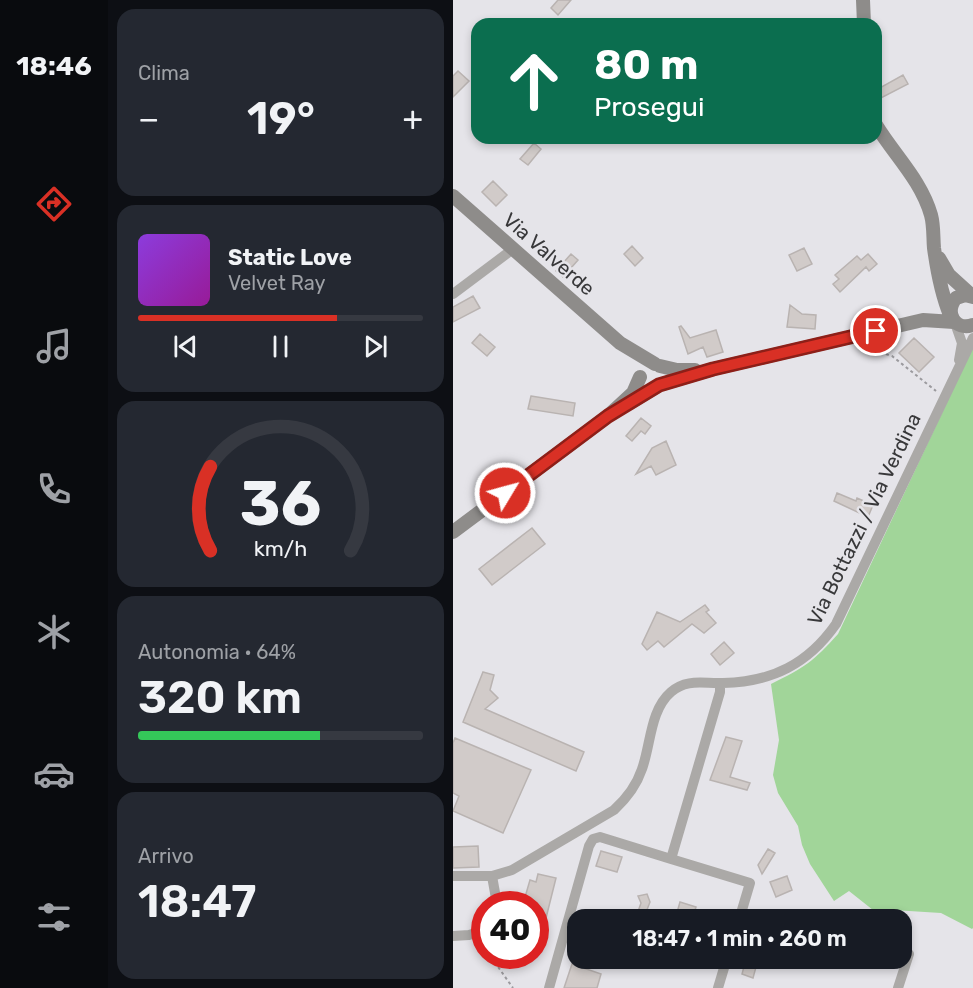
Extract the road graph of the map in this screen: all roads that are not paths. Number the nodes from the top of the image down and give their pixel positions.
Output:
1 (863, 0) edge
2 (864, 18) edge
3 (882, 133) edge
4 (453, 195) edge
5 (513, 249) junction
6 (935, 251) junction
7 (453, 294) edge
8 (972, 296) edge
9 (953, 313) junction
10 (973, 325) edge
11 (973, 338) edge
12 (620, 343) junction
13 (657, 365) junction
14 (713, 369) junction
15 (956, 372) junction
16 (640, 375) junction
17 (659, 386) junction
18 (608, 416) junction
19 (453, 532) edge
20 (720, 683) junction
21 (671, 859) junction
22 (453, 876) edge
23 (492, 876) junction
24 (495, 891) edge
25 (742, 909) edge
26 (471, 934) edge
27 (453, 936) edge
28 (724, 969) edge
29 (904, 969) edge
30 (549, 988) edge
31 (718, 988) edge
32 (898, 988) edge

1 - 2 street
3 - 6 street
4 - 5 street, Via Valverde
5 - 7 street
5 - 12 street, Via Valverde
6 - 8 street
6 - 9 street
8 - 9 street
9 - 10 street
9 - 14 street
9 - 15 street
11 - 15 street
12 - 13 street
12 - 16 street
13 - 14 street
13 - 16 street
13 - 17 street
14 - 17 street
15 - 20 street, Via Bottazzi / Via Verdina
16 - 17 street
16 - 18 street
17 - 18 street
18 - 19 street
20 - 21 street
20 - 23 street, Via Bottazzi / Via Verdina
21 - 25 street
21 - 30 street
22 - 23 street, Via Bottazzi / Via Verdina
23 - 24 street
26 - 27 street
28 - 31 street
29 - 32 street

